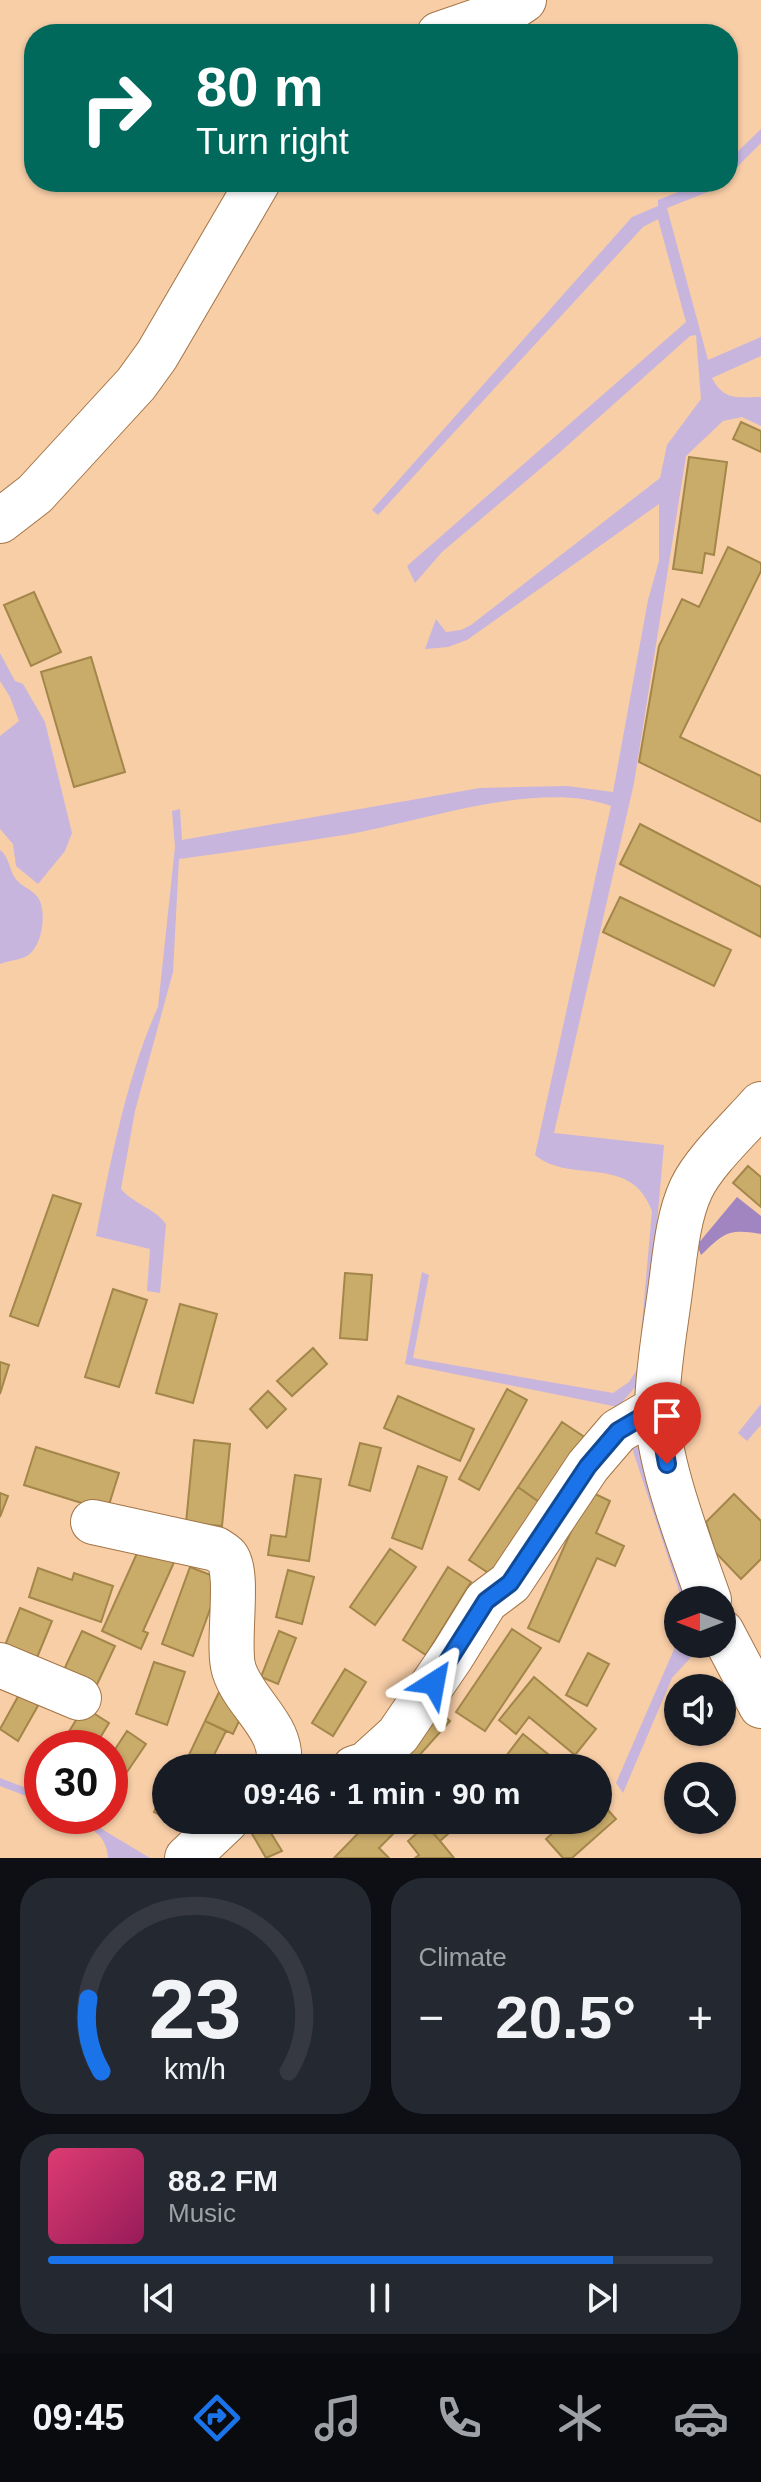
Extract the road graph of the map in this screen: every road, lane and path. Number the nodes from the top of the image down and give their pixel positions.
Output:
1 (524, 0) edge
2 (468, 24) edge
3 (252, 192) edge
4 (0, 521) edge
5 (761, 1104) edge
6 (657, 1408) junction
7 (93, 1522) dead end
8 (704, 1586) edge
9 (736, 1658) edge
10 (0, 1665) edge
11 (79, 1698) dead end
12 (761, 1706) edge
13 (281, 1754) edge
14 (377, 1754) edge
15 (212, 1834) edge
16 (187, 1858) edge

1 - 2 street
3 - 4 street
5 - 6 street
6 - 8 street
6 - 14 street
7 - 13 street
9 - 12 street
10 - 11 street
15 - 16 street

